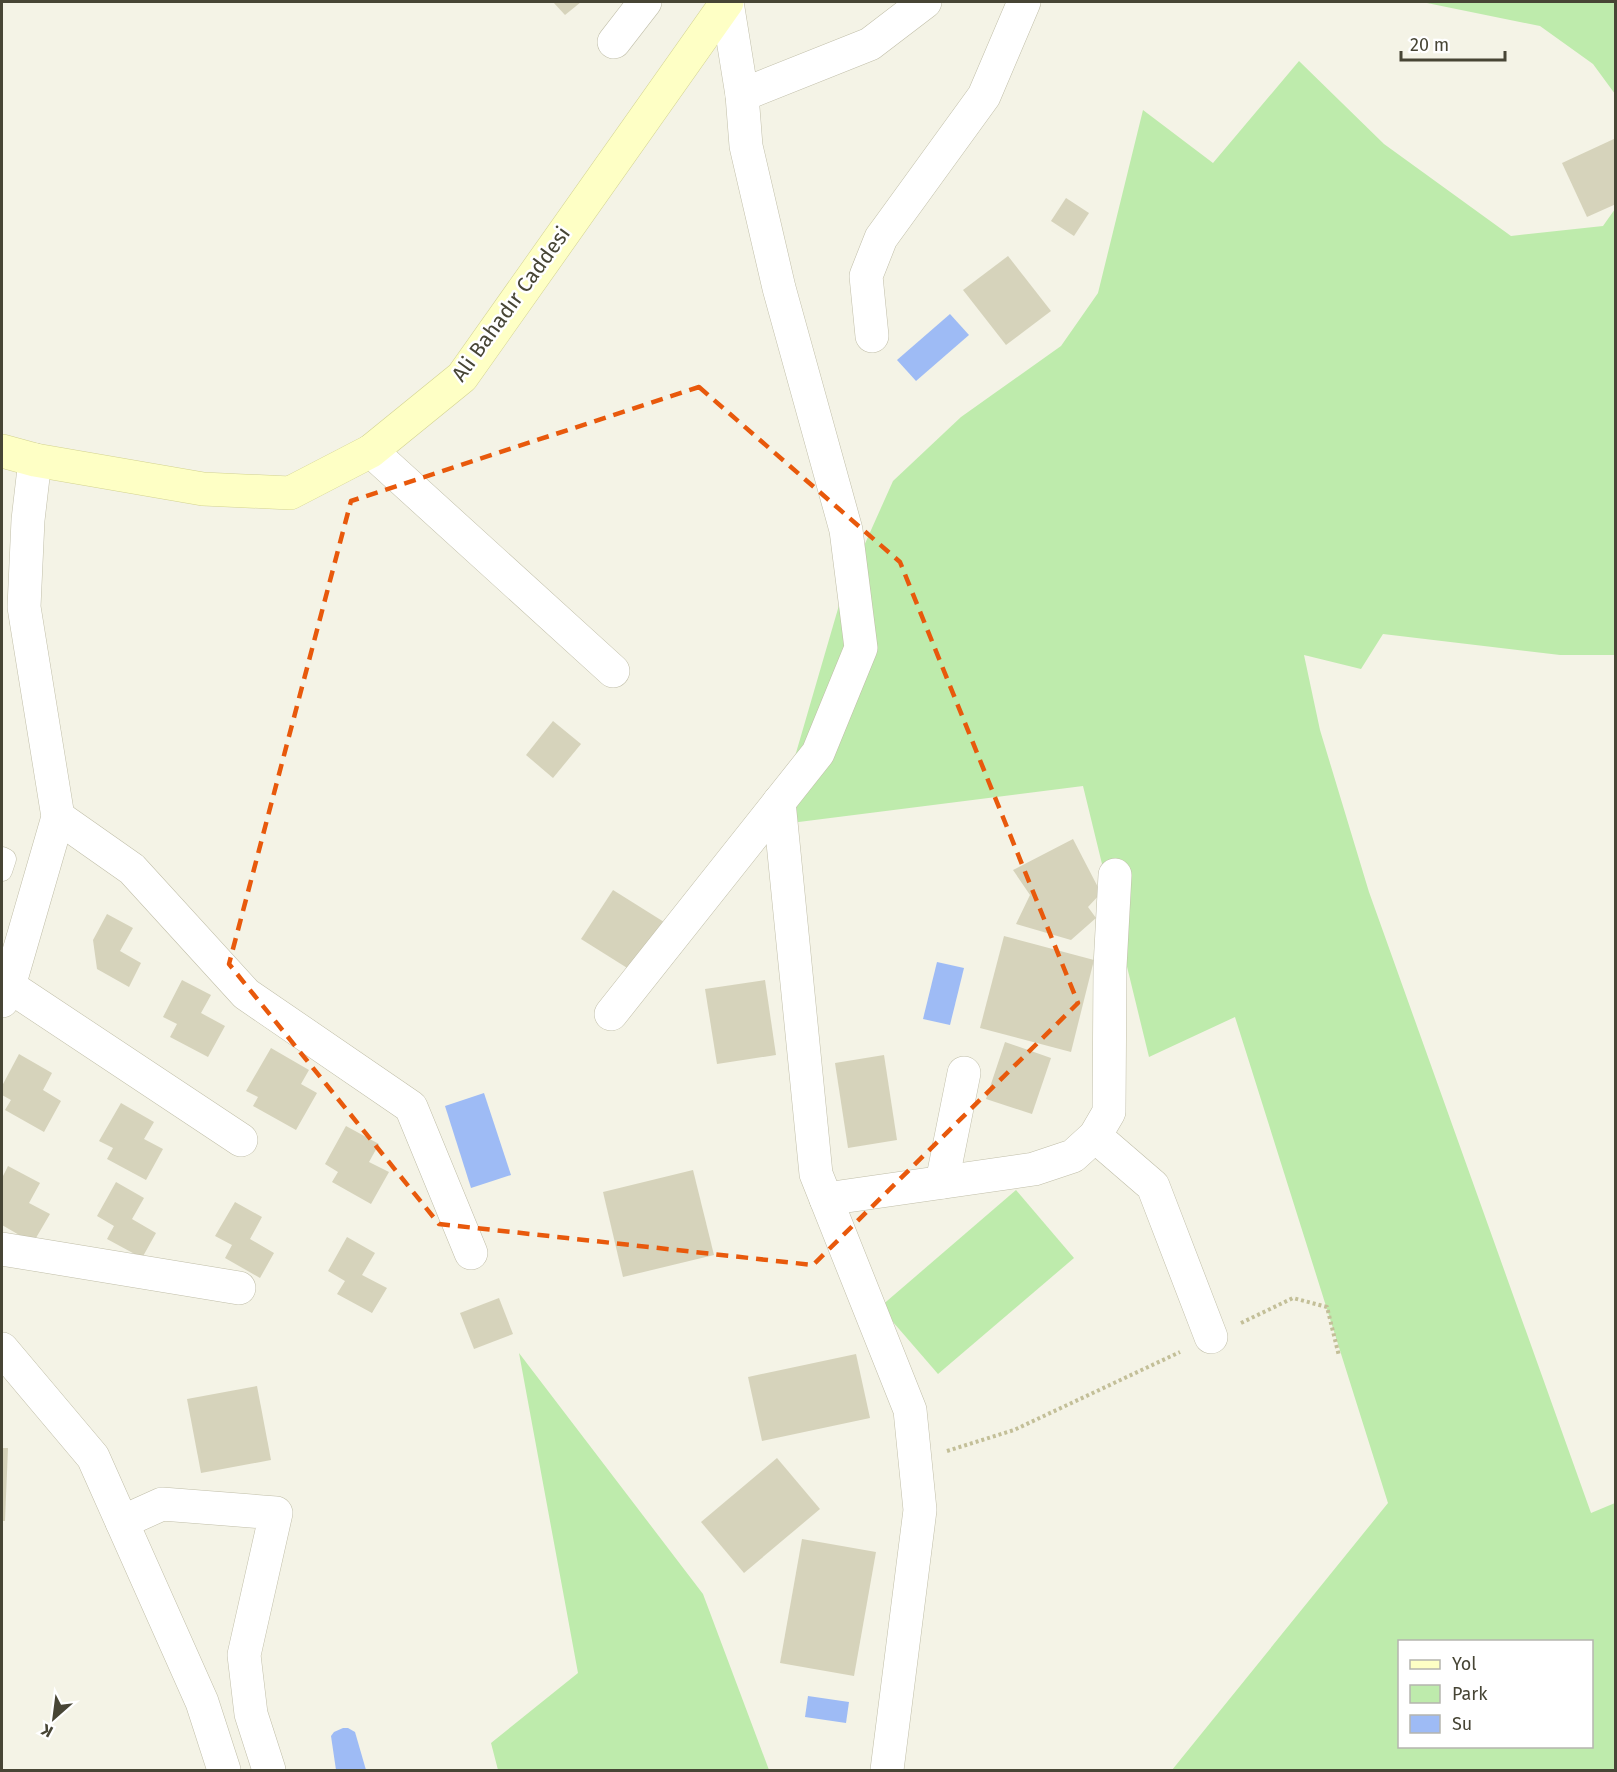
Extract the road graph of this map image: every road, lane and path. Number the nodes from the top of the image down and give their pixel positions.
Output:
1 (645, 2) edge
2 (727, 2) edge
3 (925, 2) edge
4 (1024, 2) edge
5 (614, 42) dead end
6 (742, 95) junction
7 (872, 336) dead end
8 (2, 451) edge
9 (370, 451) junction
10 (35, 460) junction
11 (613, 671) dead end
12 (779, 802) junction
13 (57, 817) junction
14 (2, 857) edge
15 (2, 871) edge
16 (1115, 875) dead end
17 (5, 994) edge
18 (610, 1014) dead end
19 (964, 1073) dead end
20 (1095, 1136) junction
21 (241, 1140) dead end
22 (942, 1182) junction
23 (826, 1199) junction
24 (2, 1249) edge
25 (471, 1253) dead end
26 (238, 1288) dead end
27 (1211, 1337) junction
28 (2, 1349) edge
29 (1339, 1356) dead end
30 (915, 1461) junction
31 (122, 1522) junction
32 (224, 1770) edge
33 (269, 1770) edge
34 (887, 1770) edge

1 - 5 street
2 - 6 street
2 - 9 main road, Ali Bahadır Caddesi
3 - 6 street
4 - 7 street
6 - 12 street
8 - 10 main road, Ali Bahadır Caddesi
9 - 10 main road, Ali Bahadır Caddesi
9 - 11 street
10 - 13 street
12 - 18 street
12 - 23 street
13 - 17 street
13 - 25 street
14 - 15 lane
16 - 20 street
17 - 21 street
19 - 22 street
20 - 22 street
20 - 27 street
22 - 23 street
23 - 30 street
24 - 26 street
27 - 29 path
27 - 30 path
28 - 31 street
30 - 34 street
31 - 32 street
31 - 33 street

